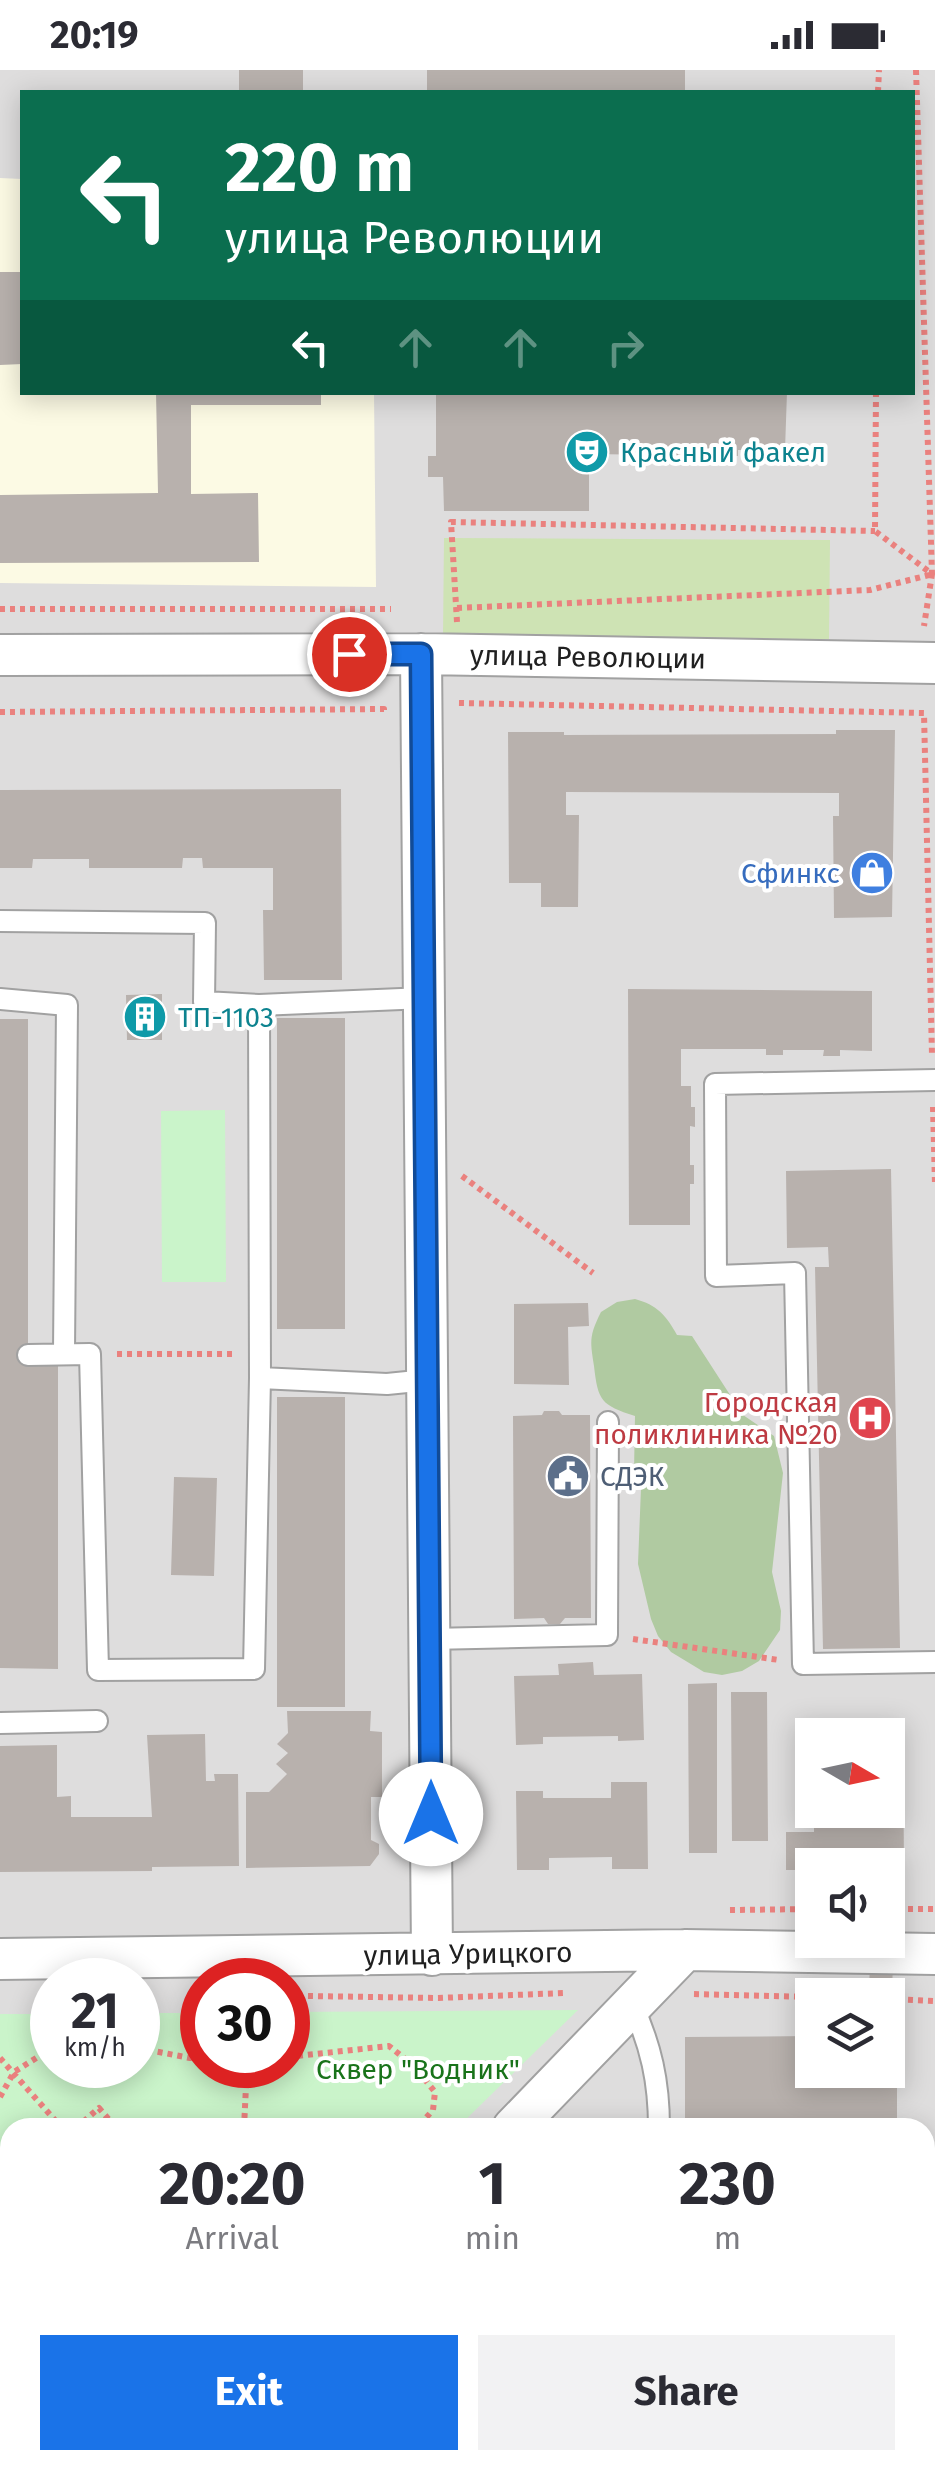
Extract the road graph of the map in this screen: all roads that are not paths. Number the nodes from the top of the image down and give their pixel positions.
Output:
1 (930, 646) edge
2 (421, 654) junction
3 (0, 655) edge
4 (0, 921) edge
5 (424, 998) junction
6 (0, 999) edge
7 (258, 1005) junction
8 (934, 1080) edge
9 (64, 1352) junction
10 (28, 1355) dead end
11 (260, 1378) junction
12 (427, 1380) junction
13 (608, 1422) dead end
14 (430, 1639) junction
15 (935, 1662) edge
16 (97, 1721) dead end
17 (0, 1723) edge
18 (684, 1950) junction
19 (432, 1954) junction
20 (935, 1954) edge
21 (0, 1959) edge
22 (632, 2004) junction
23 (523, 2118) edge
24 (660, 2118) edge

1 - 2 street, улица Революции
2 - 3 street, улица Революции
2 - 5 street
4 - 7 lane
5 - 7 lane
5 - 12 street
6 - 9 lane
7 - 11 lane
8 - 15 lane
9 - 10 lane
9 - 11 lane
11 - 12 lane
12 - 14 street
13 - 14 lane
14 - 19 street
16 - 17 lane
18 - 19 street, улица Урицкого
18 - 20 street, улица Урицкого
18 - 22 street
19 - 21 street, улица Урицкого
22 - 23 street
22 - 24 lane

